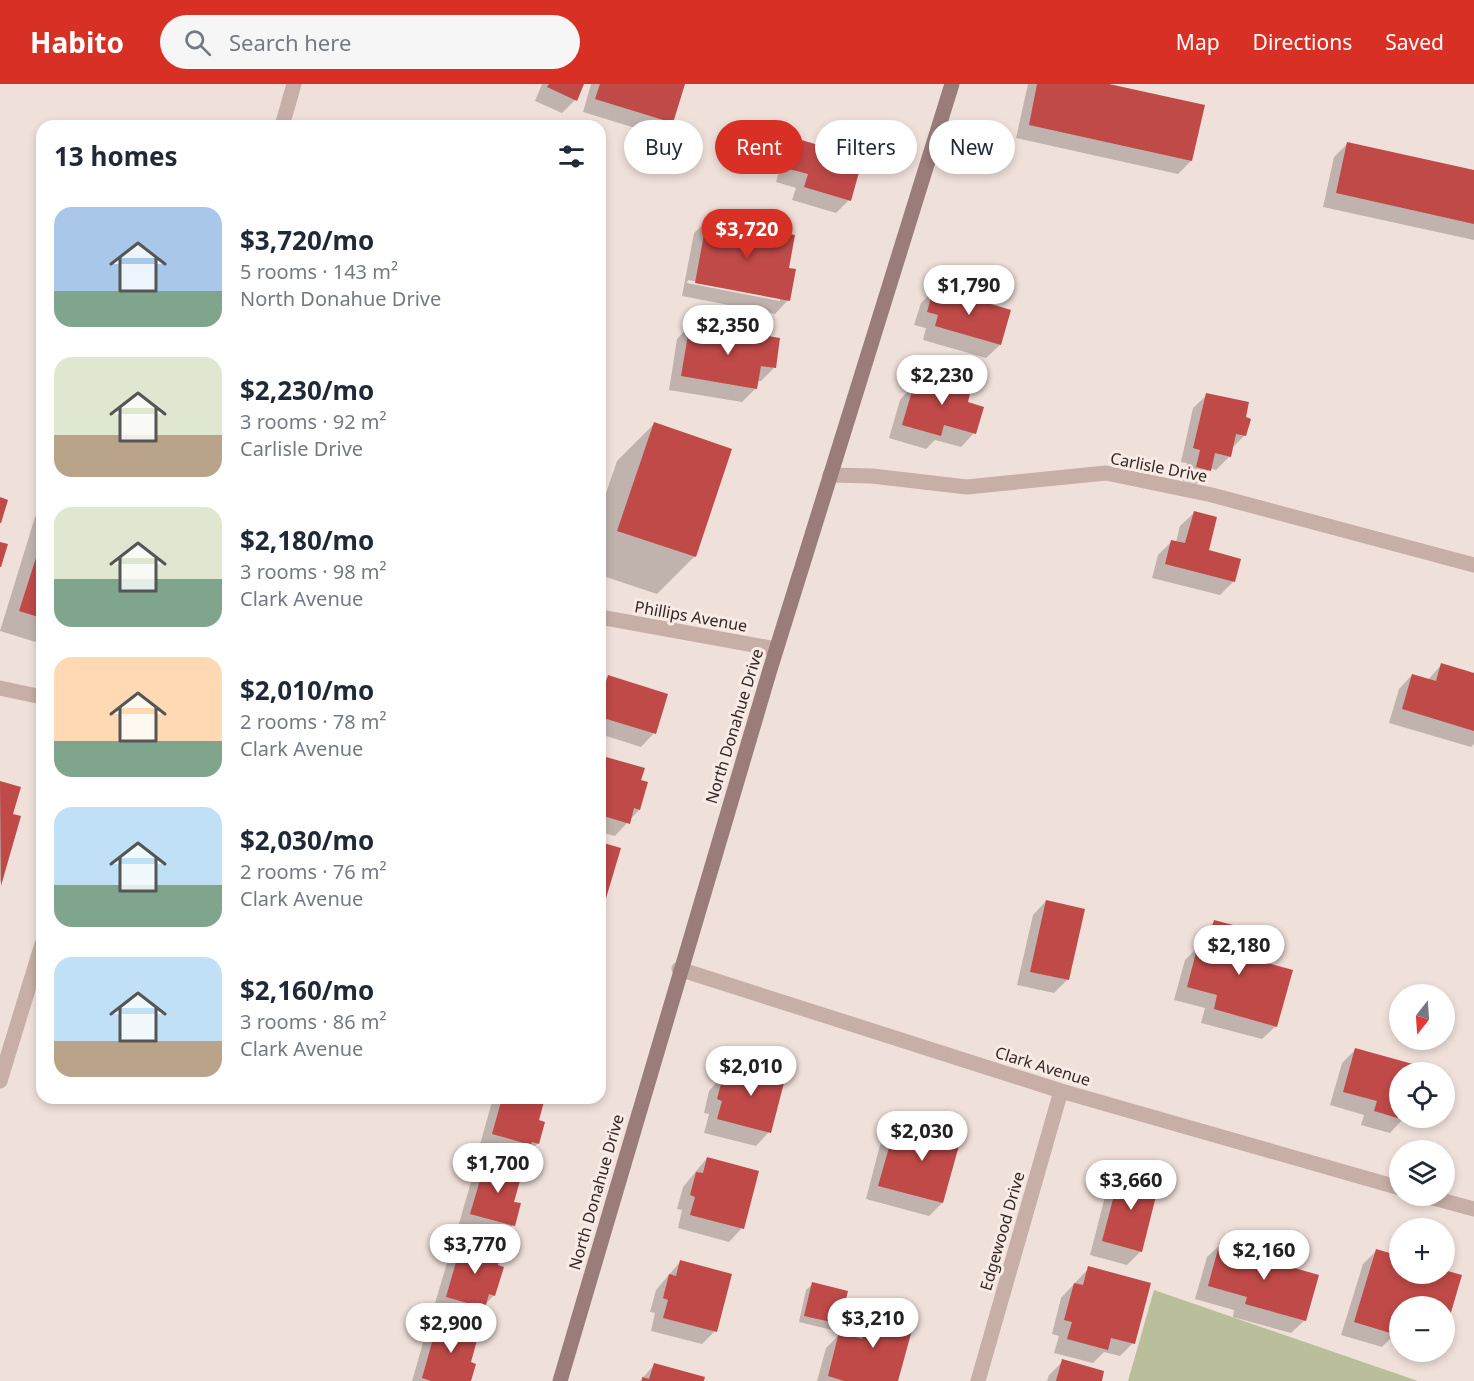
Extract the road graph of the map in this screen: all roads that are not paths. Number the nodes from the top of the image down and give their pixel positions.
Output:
1 (294, 84) edge
2 (952, 84) edge
3 (284, 120) edge
4 (830, 475) junction
5 (1474, 565) edge
6 (606, 618) edge
7 (776, 650) junction
8 (0, 688) edge
9 (36, 696) edge
10 (36, 964) edge
11 (680, 969) junction
12 (0, 1081) edge
13 (1061, 1091) junction
14 (1389, 1185) edge
15 (1455, 1204) edge
16 (1474, 1209) edge
17 (560, 1381) edge
18 (978, 1381) edge

1 - 3 street
2 - 4 street, North Donahue Drive
4 - 5 street, Carlisle Drive
4 - 7 street, North Donahue Drive
6 - 7 street, Phillips Avenue
7 - 11 street, North Donahue Drive
8 - 9 street
10 - 12 street
11 - 13 street, Clark Avenue
11 - 17 street, North Donahue Drive
13 - 14 street, Clark Avenue
13 - 18 street, Edgewood Drive
15 - 16 street

